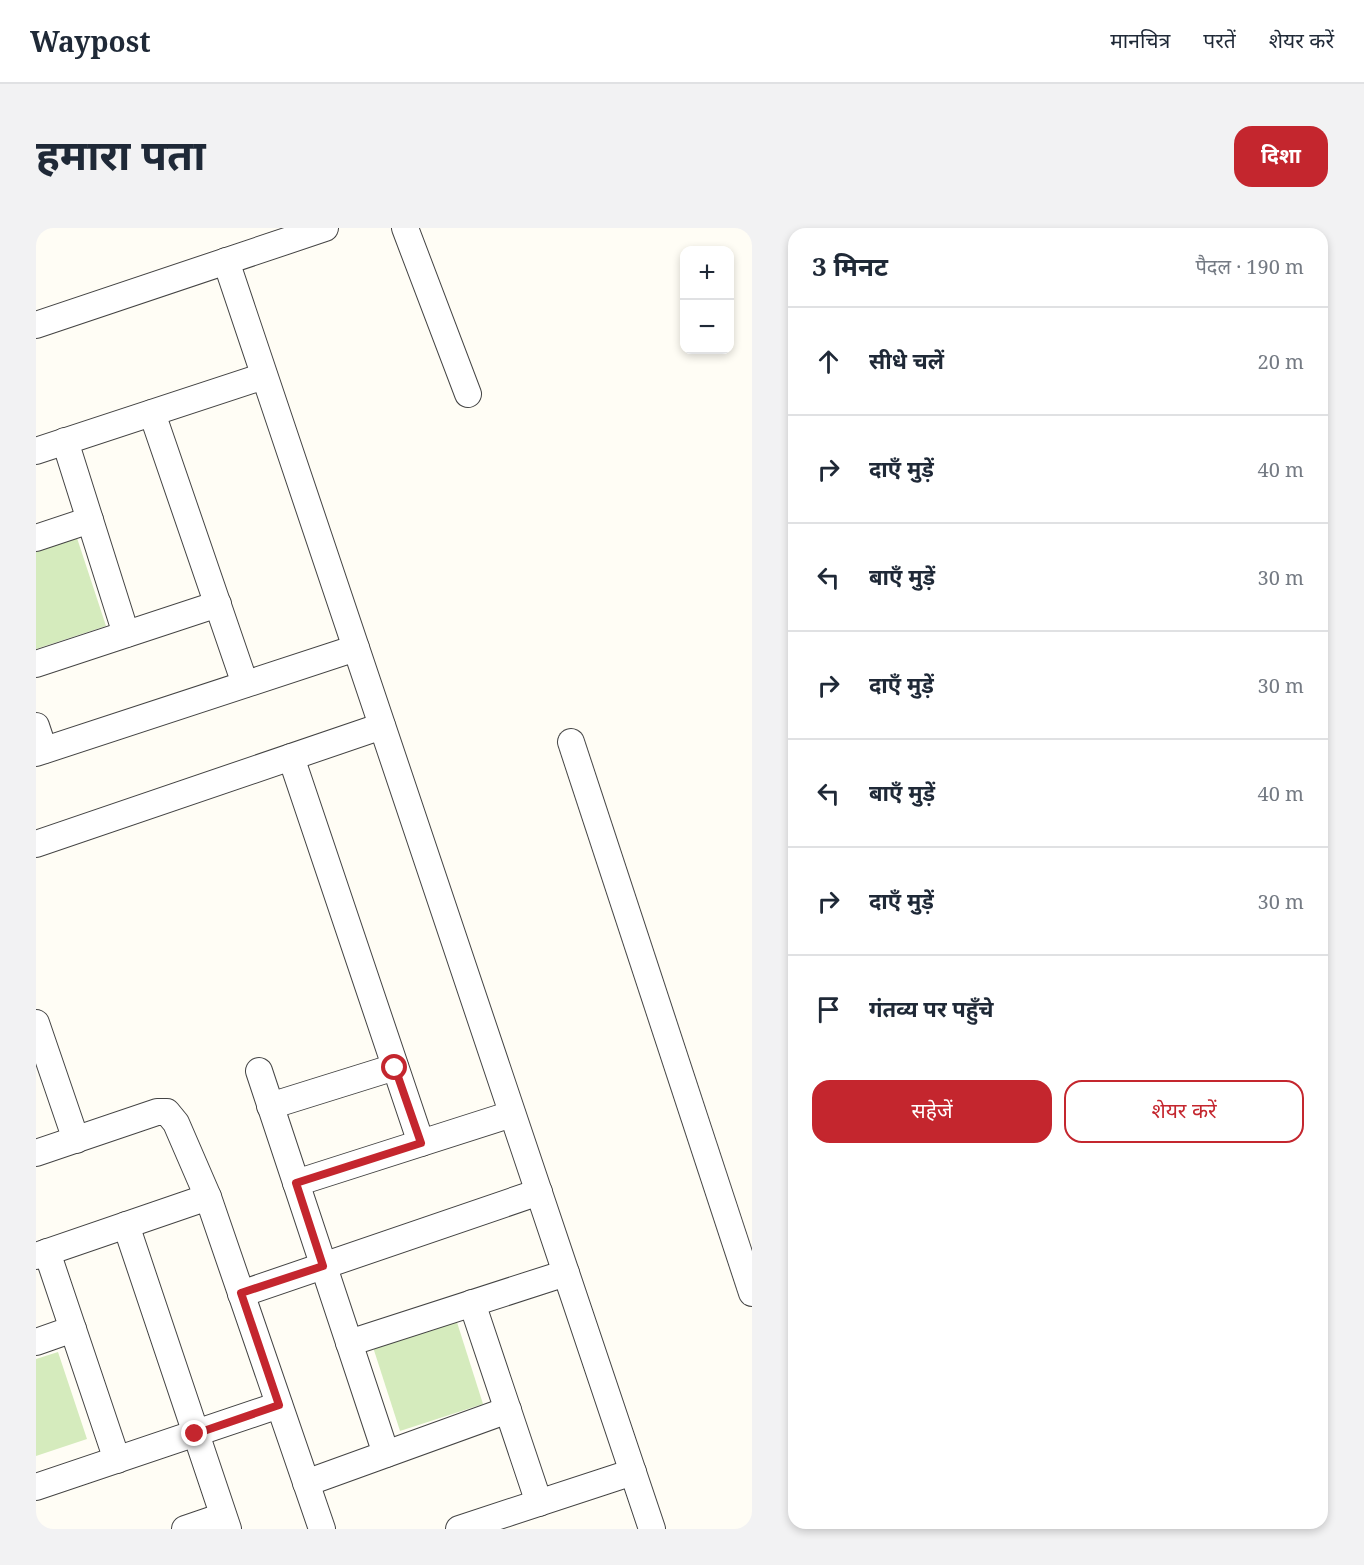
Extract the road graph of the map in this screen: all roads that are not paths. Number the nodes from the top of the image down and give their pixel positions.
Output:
1 (325, 228) edge
2 (405, 228) edge
3 (226, 261) junction
4 (36, 326) edge
5 (264, 376) junction
6 (468, 394) dead end
7 (152, 413) junction
8 (65, 441) junction
9 (36, 451) edge
10 (90, 520) junction
11 (36, 538) edge
12 (218, 604) junction
13 (126, 634) junction
14 (356, 648) junction
15 (36, 664) edge
16 (245, 684) junction
17 (36, 726) edge
18 (382, 726) junction
19 (571, 742) dead end
20 (40, 751) edge
21 (291, 757) junction
22 (36, 844) edge
23 (36, 1023) edge
24 (395, 1068) junction
25 (259, 1071) dead end
26 (270, 1106) junction
27 (512, 1114) junction
28 (76, 1140) junction
29 (421, 1143) junction
30 (36, 1153) edge
31 (296, 1183) junction
32 (539, 1192) junction
33 (208, 1197) junction
34 (126, 1225) junction
35 (41, 1254) edge
36 (323, 1266) junction
37 (566, 1273) junction
38 (241, 1293) junction
39 (752, 1293) edge
40 (472, 1303) junction
41 (73, 1329) junction
42 (36, 1342) edge
43 (349, 1342) junction
44 (279, 1405) junction
45 (508, 1410) junction
46 (195, 1434) junction
47 (386, 1454) junction
48 (117, 1460) junction
49 (633, 1472) junction
50 (306, 1483) junction
51 (36, 1487) edge
52 (539, 1503) junction
53 (226, 1522) edge
54 (185, 1529) edge
55 (322, 1529) edge
56 (459, 1529) edge
57 (652, 1529) edge

1 - 3 street
2 - 6 street
3 - 4 street
3 - 5 street
5 - 7 street
5 - 14 street
7 - 8 street
7 - 12 street
8 - 9 street
8 - 10 street
10 - 11 street
10 - 13 street
12 - 13 street
12 - 16 street
13 - 15 street
14 - 16 street
14 - 18 street
16 - 20 street
17 - 20 street
18 - 21 street
18 - 27 street
19 - 39 street
21 - 22 street
21 - 24 street
23 - 28 street
24 - 26 street
24 - 29 street
25 - 26 street
26 - 31 street
27 - 29 street
27 - 32 street
28 - 30 street
28 - 33 street
29 - 31 street
31 - 36 street
32 - 36 street
32 - 37 street
33 - 34 street
33 - 38 street
34 - 35 street
34 - 46 street
35 - 41 street
36 - 38 street
36 - 43 street
37 - 40 street
37 - 49 street
38 - 44 street
40 - 43 street
40 - 45 street
41 - 42 street
41 - 48 street
43 - 47 street
44 - 46 street
44 - 50 street
45 - 47 street
45 - 52 street
46 - 48 street
46 - 53 street
47 - 50 street
48 - 51 street
49 - 52 street
49 - 57 street
50 - 55 street
52 - 56 street
53 - 54 street

